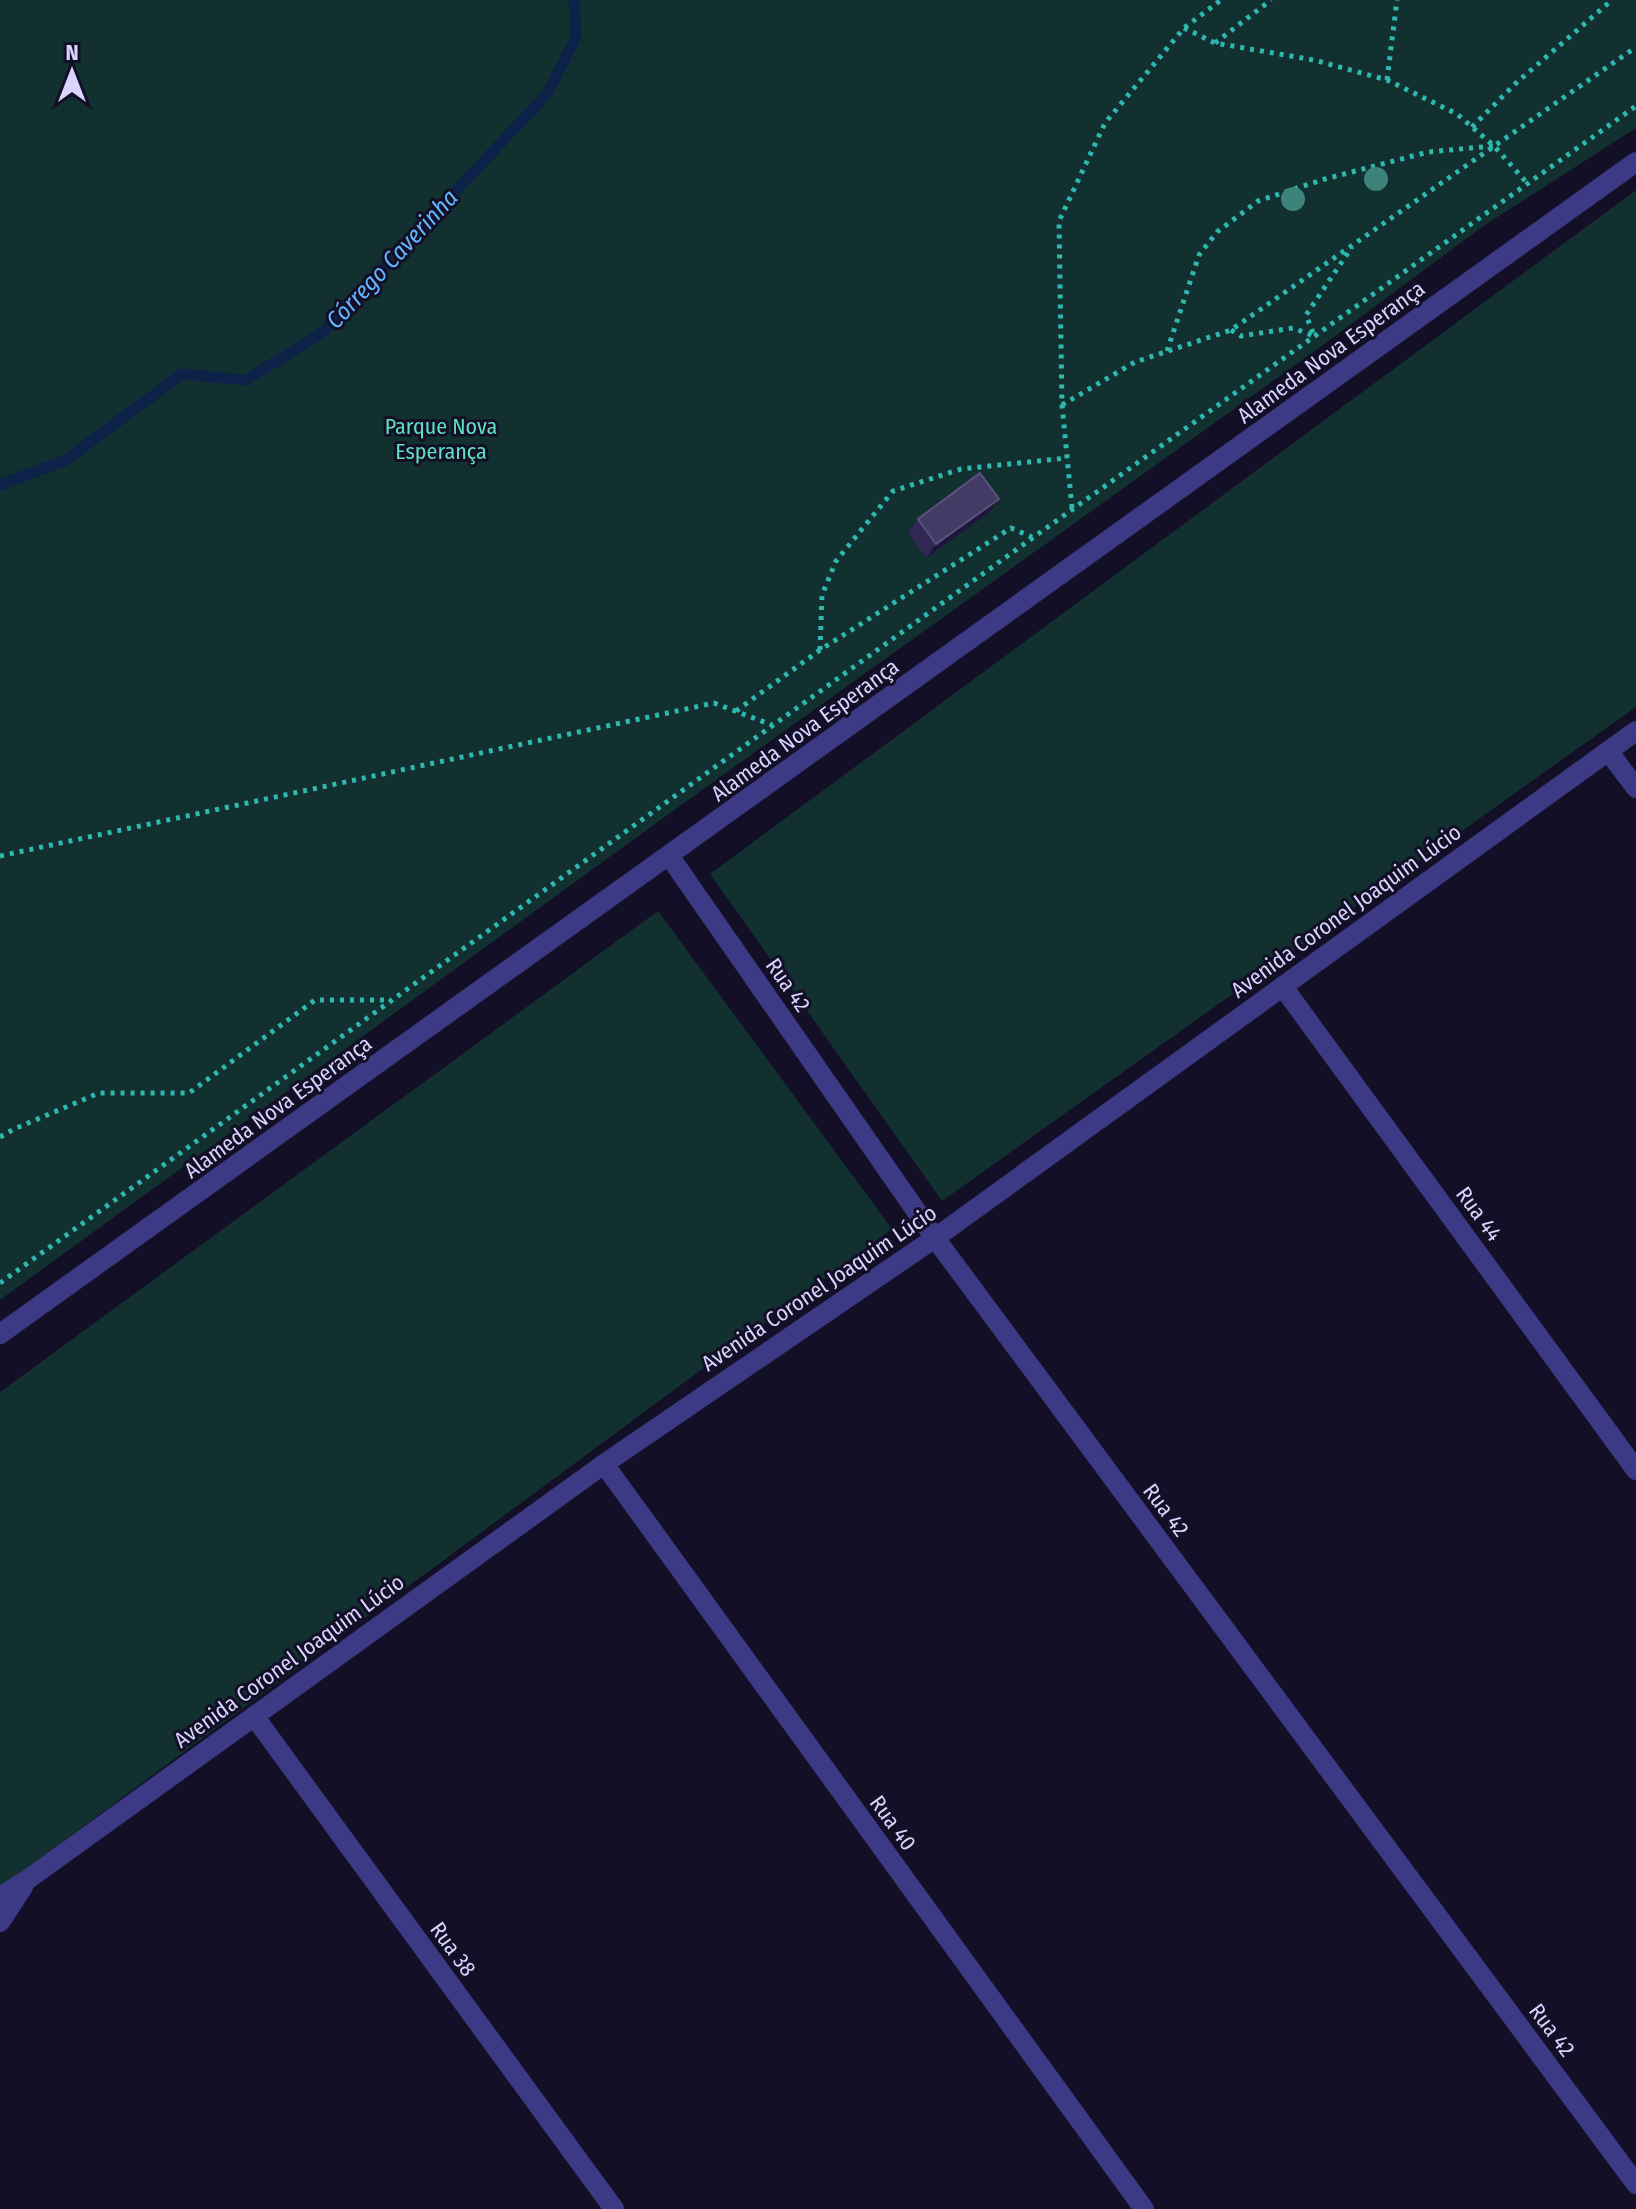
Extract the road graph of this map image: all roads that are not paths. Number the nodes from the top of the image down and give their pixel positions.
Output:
1 (1636, 162) edge
2 (1636, 731) edge
3 (1608, 751) junction
4 (1636, 788) edge
5 (670, 857) junction
6 (1283, 987) junction
7 (935, 1238) junction
8 (0, 1334) edge
9 (604, 1464) junction
10 (1636, 1470) edge
11 (254, 1716) junction
12 (27, 1880) junction
13 (0, 1897) edge
14 (0, 1922) edge
15 (1636, 2184) edge
16 (614, 2209) edge
17 (1144, 2209) edge

1 - 5 street, Alameda Nova Esperança
2 - 3 street, Avenida Coronel Joaquim Lúcio
3 - 4 street
3 - 6 street, Avenida Coronel Joaquim Lúcio
5 - 7 street, Rua 42
5 - 8 street, Alameda Nova Esperança
6 - 7 street, Avenida Coronel Joaquim Lúcio
6 - 10 street, Rua 44
7 - 9 street, Avenida Coronel Joaquim Lúcio
7 - 15 street, Rua 42
9 - 11 street, Avenida Coronel Joaquim Lúcio
9 - 17 street, Rua 40
11 - 12 street, Avenida Coronel Joaquim Lúcio
11 - 16 street, Rua 38
12 - 13 street, Avenida Coronel Joaquim Lúcio
12 - 14 street, Avenida Coronel Joaquim Lúcio

